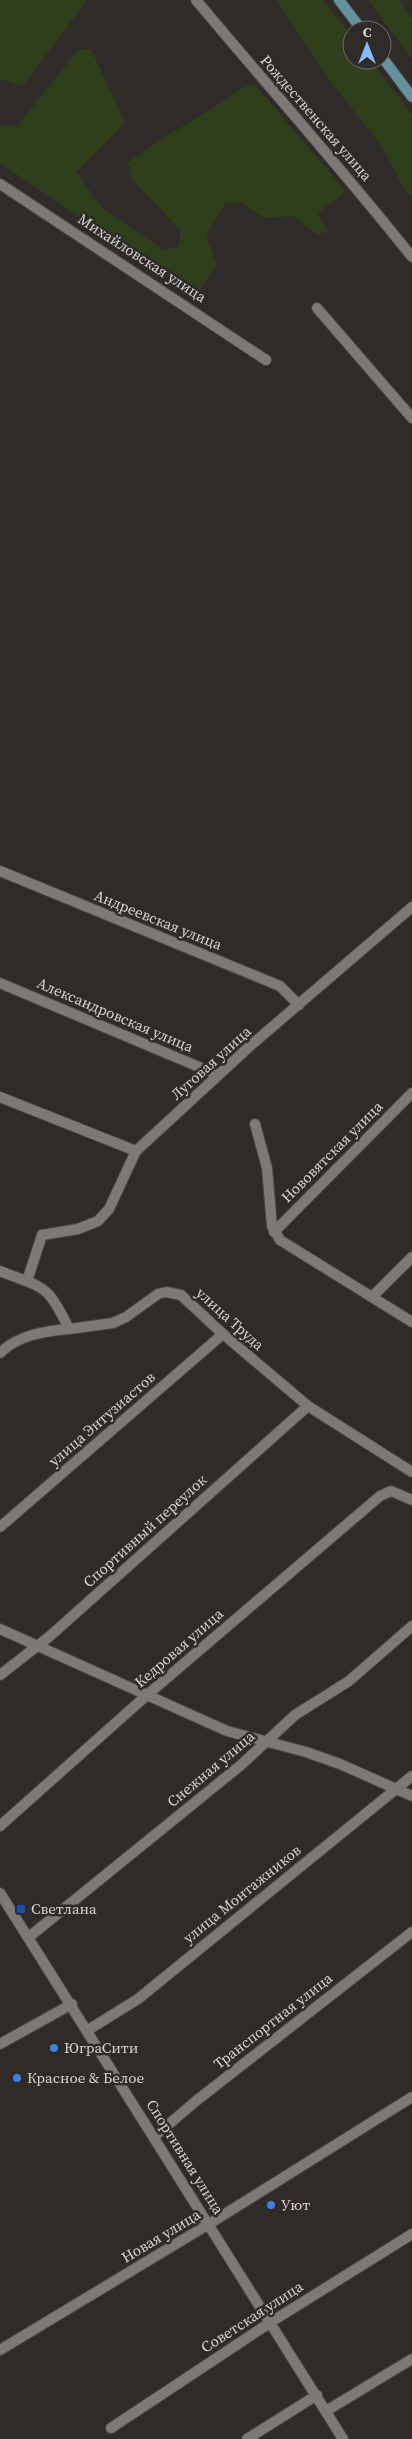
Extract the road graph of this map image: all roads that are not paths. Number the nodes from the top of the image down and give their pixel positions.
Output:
1 (196, 0) edge
2 (339, 0) edge
3 (354, 20) edge
4 (392, 70) edge
5 (412, 97) edge
6 (0, 184) edge
7 (412, 257) edge
8 (317, 308) dead end
9 (266, 360) dead end
10 (412, 418) edge
11 (0, 871) edge
12 (412, 907) edge
13 (0, 983) edge
14 (299, 1005) junction
15 (218, 1075) junction
16 (412, 1093) edge
17 (0, 1097) edge
18 (255, 1124) dead end
19 (136, 1152) junction
20 (274, 1232) junction
21 (412, 1257) edge
22 (0, 1271) edge
23 (27, 1281) junction
24 (372, 1297) junction
25 (412, 1322) edge
26 (69, 1329) junction
27 (223, 1334) junction
28 (0, 1353) edge
29 (308, 1406) junction
30 (412, 1472) edge
31 (412, 1500) edge
32 (0, 1528) edge
33 (412, 1626) edge
34 (0, 1629) edge
35 (37, 1645) junction
36 (0, 1675) edge
37 (147, 1695) junction
38 (268, 1740) junction
39 (412, 1776) edge
40 (396, 1789) junction
41 (412, 1796) edge
42 (0, 1826) edge
43 (0, 1893) edge
44 (412, 1932) edge
45 (29, 1937) junction
46 (72, 2004) junction
47 (88, 2030) junction
48 (0, 2044) edge
49 (412, 2096) edge
50 (155, 2136) junction
51 (209, 2224) junction
52 (412, 2234) edge
53 (271, 2322) junction
54 (0, 2350) edge
55 (412, 2359) edge
56 (317, 2395) junction
57 (326, 2411) junction
58 (111, 2428) dead end
59 (247, 2439) edge
60 (343, 2439) edge

1 - 7 street, Рождественская улица
2 - 3 street
4 - 5 street
6 - 9 street, Михайловская улица
8 - 10 street
11 - 14 street, Андреевская улица
12 - 14 street, Луговая улица
13 - 15 street, Александровская улица
14 - 15 street, Луговая улица
15 - 19 street, Луговая улица
16 - 20 street, Нововятская улица
17 - 19 street
18 - 20 street
19 - 23 street, Луговая улица
20 - 24 street
21 - 24 street
22 - 23 street
23 - 26 street
24 - 25 street
26 - 27 street, улица Труда
26 - 28 street
27 - 29 street, улица Труда
27 - 32 street, улица Энтузиастов
29 - 30 street, улица Труда
29 - 35 street, Спортивный переулок
31 - 37 street, Кедровая улица
33 - 38 street, Снежная улица
34 - 35 street
35 - 36 street, Спортивный переулок
35 - 37 street
37 - 38 street
37 - 42 street, Кедровая улица
38 - 40 street
38 - 45 street, Снежная улица
39 - 40 street, улица Монтажников
40 - 41 street
40 - 47 street, улица Монтажников
43 - 45 street, Спортивная улица
44 - 50 street, Транспортная улица
45 - 46 street, Спортивная улица
46 - 47 street, Спортивная улица
46 - 48 street
47 - 50 street, Спортивная улица
49 - 51 street, Новая улица
50 - 51 street, Спортивная улица
51 - 53 street, Спортивная улица
51 - 54 street, Новая улица
52 - 53 street, Советская улица
53 - 56 street, Спортивная улица
53 - 58 street, Советская улица
55 - 57 street
56 - 57 street, Спортивная улица
56 - 59 street
57 - 60 street, Спортивная улица

